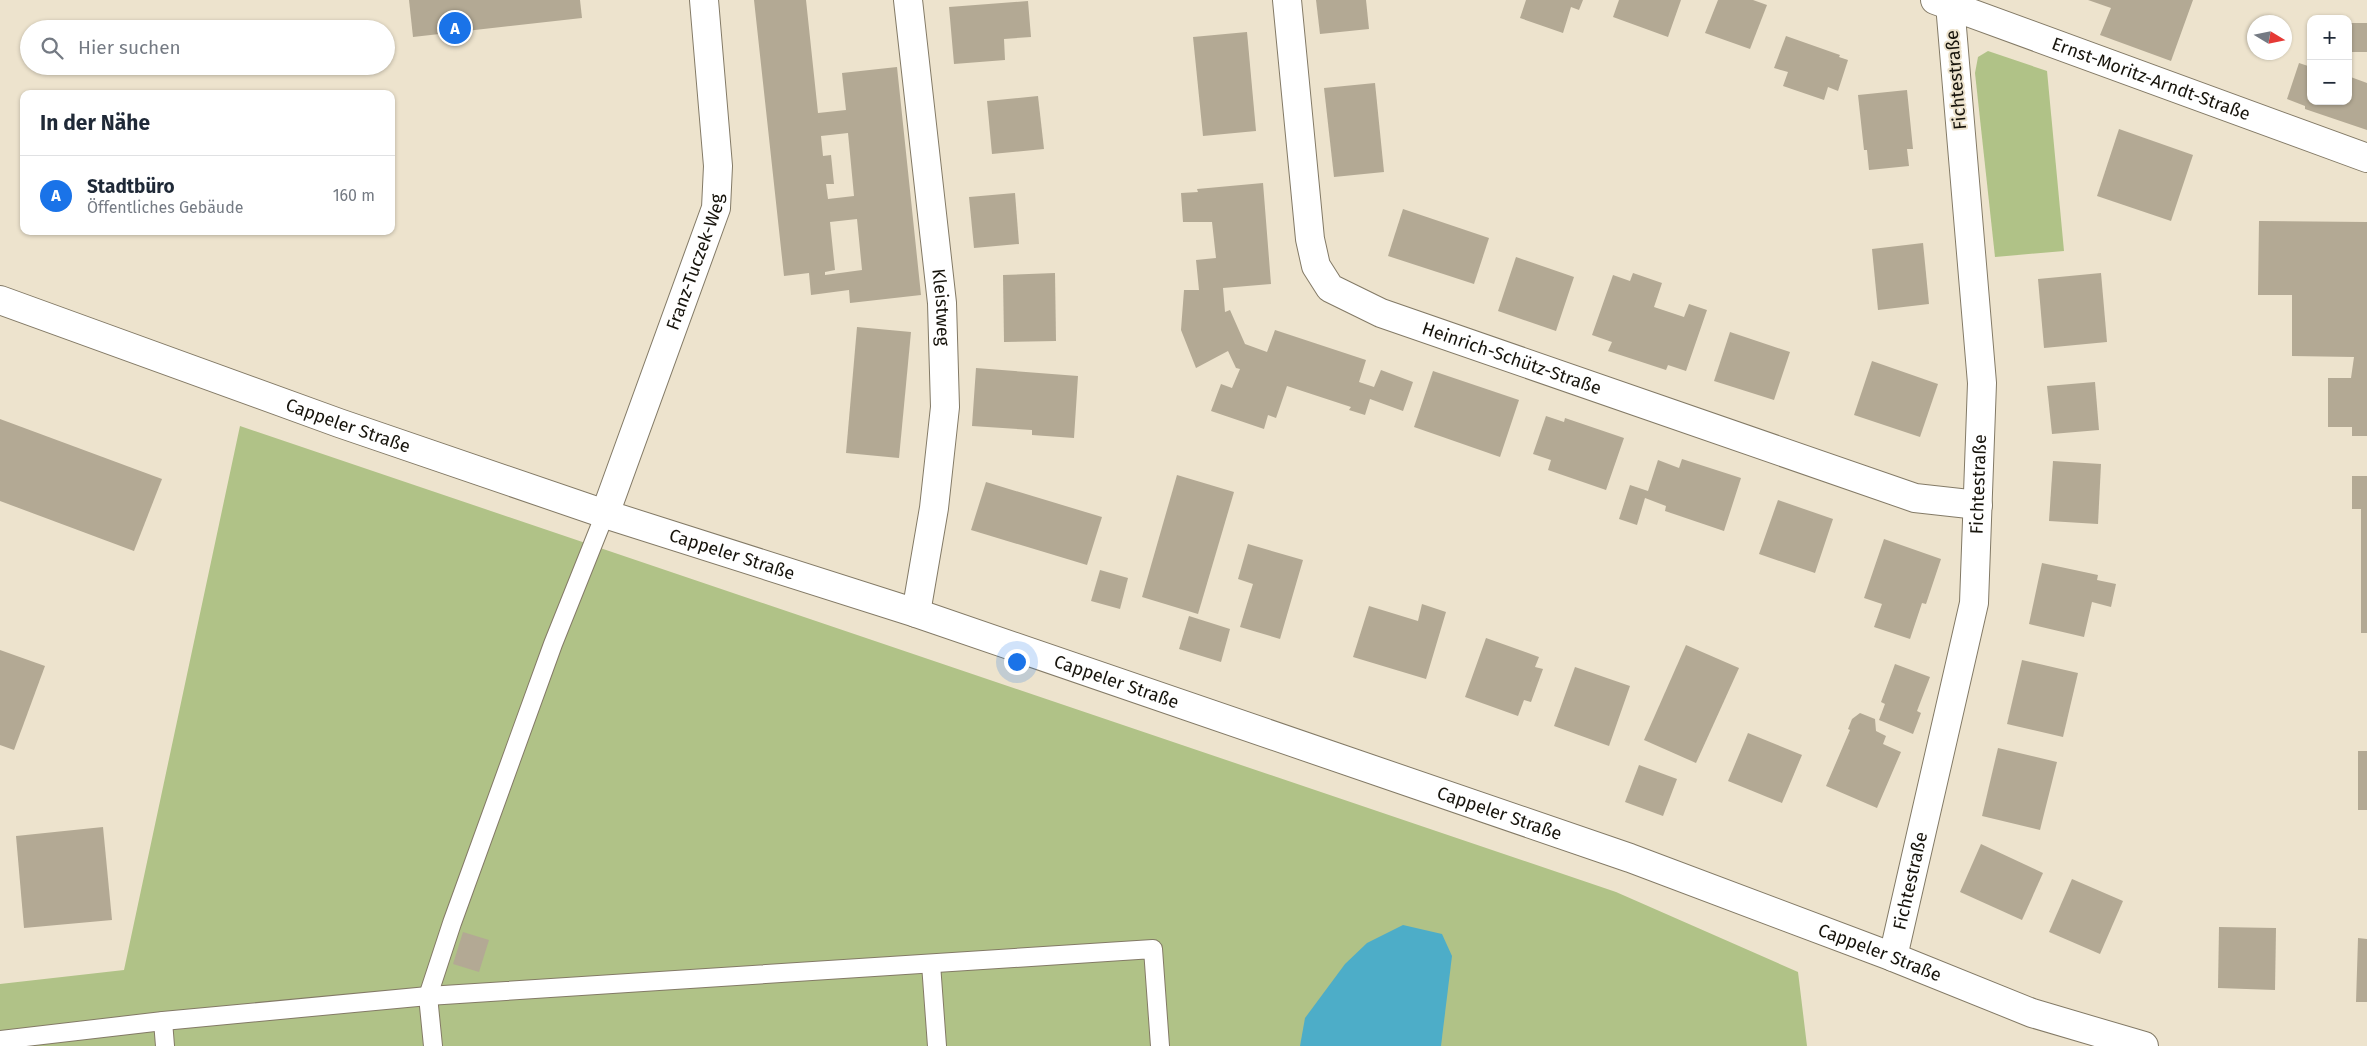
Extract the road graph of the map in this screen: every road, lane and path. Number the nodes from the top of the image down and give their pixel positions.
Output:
1 (704, 0) edge
2 (908, 0) edge
3 (1287, 0) edge
4 (1942, 2) edge
5 (2367, 158) edge
6 (0, 300) edge
7 (1978, 504) junction
8 (605, 514) junction
9 (916, 613) junction
10 (1893, 956) junction
11 (931, 964) junction
12 (428, 996) junction
13 (163, 1022) junction
14 (0, 1040) edge
15 (166, 1046) edge
16 (433, 1046) edge
17 (937, 1046) edge
18 (1160, 1046) edge
19 (2144, 1046) edge

1 - 8 street, Franz-Tuczek-Weg
2 - 9 street, Kleistweg
3 - 7 street, Heinrich-Schütz-Straße
4 - 5 street, Ernst-Moritz-Arndt-Straße
4 - 7 street, Fichtestraße
6 - 8 street, Cappeler Straße
7 - 10 street, Fichtestraße
8 - 9 street, Cappeler Straße
8 - 12 lane
9 - 10 street, Cappeler Straße
10 - 19 street, Cappeler Straße
11 - 12 lane
11 - 17 lane
11 - 18 lane
12 - 13 lane
12 - 16 lane
13 - 14 lane
13 - 15 lane

